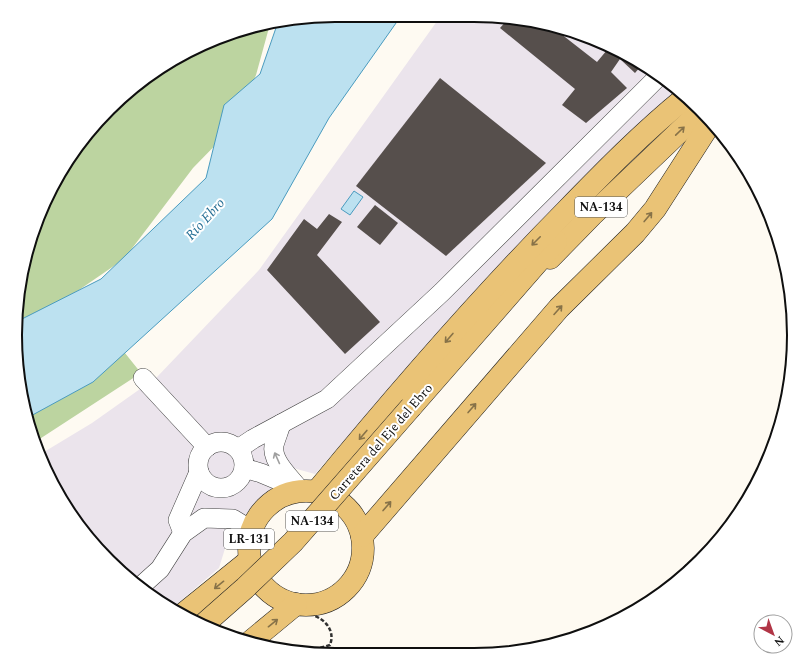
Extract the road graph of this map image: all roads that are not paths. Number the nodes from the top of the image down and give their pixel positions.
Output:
1 (655, 80) edge
2 (681, 101) edge
3 (684, 104) edge
4 (696, 115) edge
5 (708, 127) edge
6 (501, 304) junction
7 (143, 378) dead end
8 (281, 424) junction
9 (207, 447) junction
10 (238, 449) junction
11 (244, 468) junction
12 (203, 478) junction
13 (308, 490) junction
14 (233, 519) junction
15 (251, 530) junction
16 (183, 533) junction
17 (362, 536) junction
18 (250, 560) junction
19 (144, 583) edge
20 (296, 604) junction
21 (187, 611) edge
22 (208, 621) edge
23 (256, 637) edge

1 - 8 street
2 -> 13 main road
3 - 6 main road, Carretera del Eje del Ebro / NA-134
6 -> 4 main road, Carretera del Eje del Ebro / NA-134
17 -> 5 main road
6 - 22 main road, Carretera del Eje del Ebro / NA-134, bridge
7 - 9 street
8 - 10 street
13 -> 8 street
9 - 10 street
9 - 12 street
10 - 11 street
11 - 12 street
11 - 13 street
12 - 14 street
12 - 16 street
13 - 15 main road, LR-131
13 - 17 main road, LR-131
14 - 15 street
14 - 16 street
15 - 18 main road, LR-131
16 - 19 street
17 - 20 main road, LR-131
18 - 20 main road, LR-131
18 -> 21 main road
23 -> 20 main road

